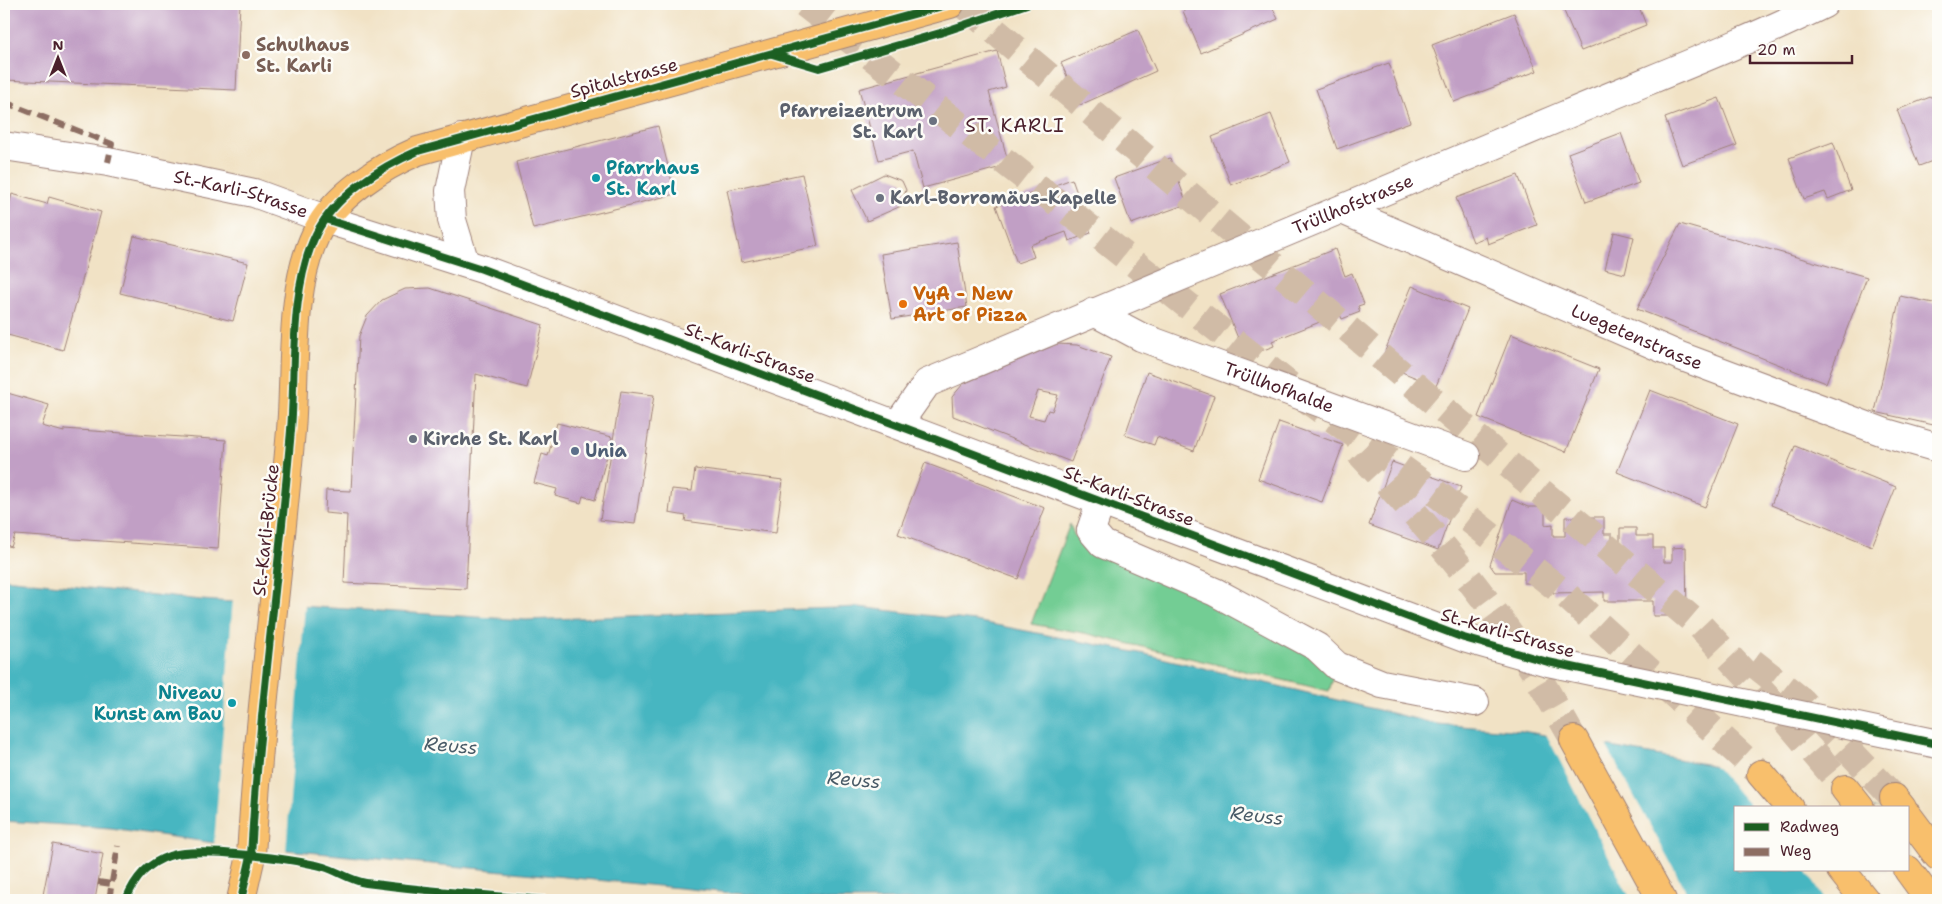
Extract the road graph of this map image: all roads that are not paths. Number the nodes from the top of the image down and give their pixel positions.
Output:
1 (950, 4) edge
2 (1824, 4) edge
3 (461, 138) junction
4 (4, 146) edge
5 (1342, 210) junction
6 (325, 219) junction
7 (465, 263) junction
8 (1094, 312) junction
9 (898, 424) junction
10 (1938, 448) edge
11 (1466, 456) dead end
12 (1100, 501) junction
13 (1475, 702) dead end
14 (1574, 740) tunnel mouth
15 (1938, 744) edge
16 (1761, 774) tunnel mouth
17 (1788, 806) edge
18 (1910, 819) tunnel mouth
19 (1938, 856) edge
20 (1843, 872) edge
21 (1909, 872) edge
22 (241, 900) edge
23 (1662, 900) edge
24 (1864, 900) edge
25 (1930, 900) edge

1 - 3 main road, Spitalstrasse
2 - 5 street, Trüllhofstrasse
3 - 6 main road, Spitalstrasse
3 - 7 street
4 - 6 street, St.-Karli-Strasse
5 - 8 street, Trüllhofstrasse
5 - 10 street, Luegetenstrasse
6 - 7 street, St.-Karli-Strasse
6 - 22 main road, St.-Karli-Brücke
7 - 9 street, St.-Karli-Strasse
8 - 9 street, Trüllhofstrasse
8 - 11 street, Trüllhofhalde
9 - 12 street, St.-Karli-Strasse
12 - 13 street
12 - 15 street, St.-Karli-Strasse
14 - 23 main road
16 - 17 main road
18 - 19 main road
20 - 24 main road
21 - 25 main road

